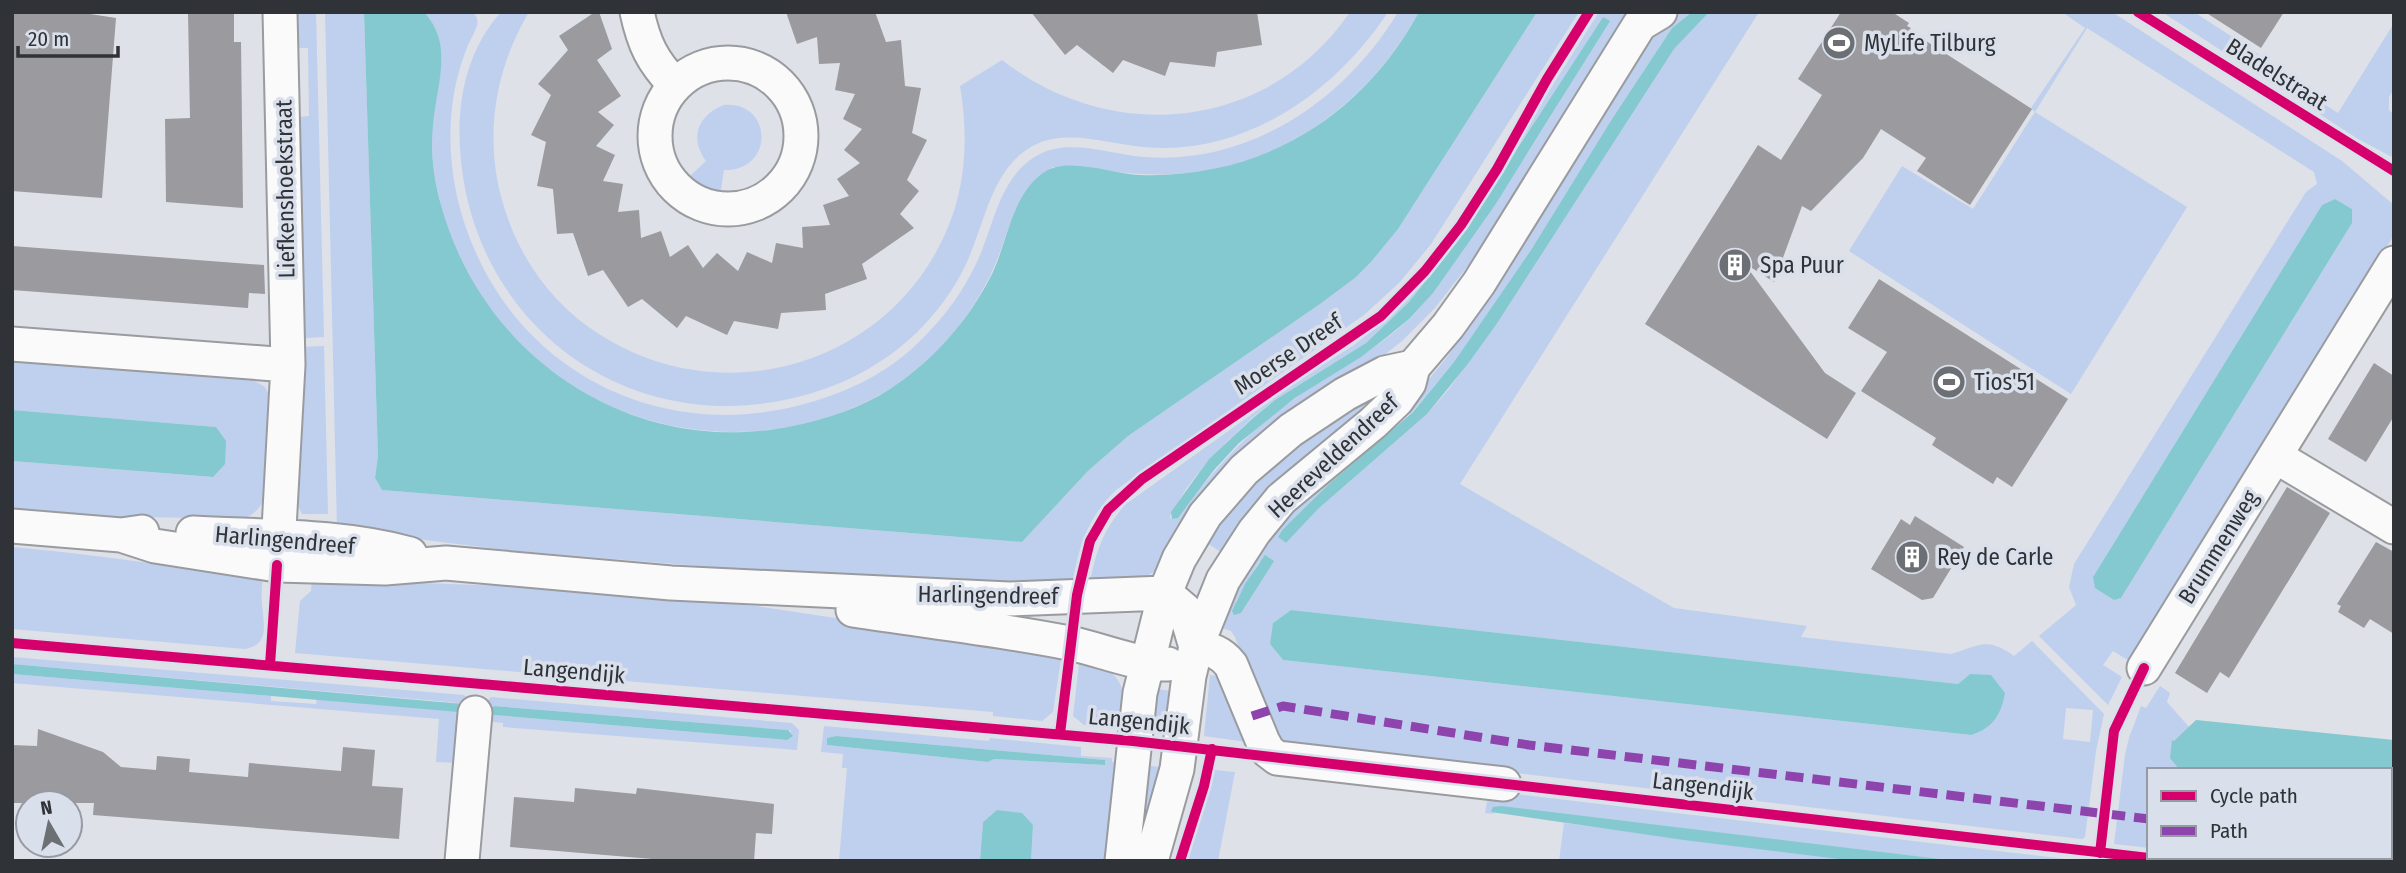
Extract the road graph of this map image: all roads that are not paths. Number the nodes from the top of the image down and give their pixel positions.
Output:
1 (280, 12) edge
2 (637, 12) edge
3 (1647, 16) edge
4 (675, 85) junction
5 (2394, 263) edge
6 (12, 344) edge
7 (288, 365) junction
8 (1413, 367) junction
9 (2275, 456) junction
10 (12, 526) edge
11 (2394, 527) edge
12 (278, 551) junction
13 (671, 583) junction
14 (1165, 593) junction
15 (1196, 647) junction
16 (1147, 664) junction
17 (2144, 668) dead end
18 (475, 713) dead end
19 (1504, 784) dead end
20 (462, 861) edge
21 (1122, 861) edge
22 (1151, 861) edge

1 - 7 street, Liefkenshoekstraat
2 - 4 street
3 - 8 street
4 - 4 street
5 - 9 street, Brummenweg
6 - 7 street
7 - 12 street, Liefkenshoekstraat
8 - 14 street
8 - 15 street, Heereveldendreef
9 - 11 street
9 - 17 street, Brummenweg
10 - 12 street, Harlingendreef
12 - 13 street, Harlingendreef
13 - 14 street, Harlingendreef
13 - 16 street, Harlingendreef
14 - 15 street
14 - 16 street
15 - 16 street, Harlingendreef
15 - 19 street
15 - 22 street, Heereveldendreef
16 - 21 street
18 - 20 street

